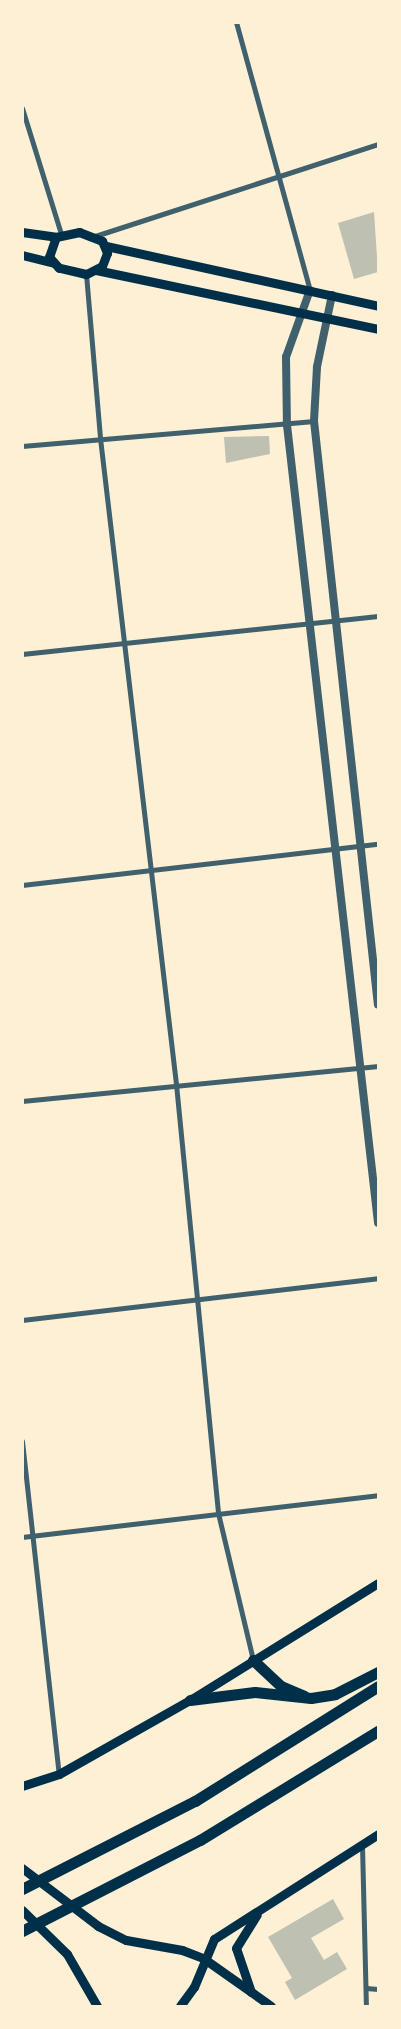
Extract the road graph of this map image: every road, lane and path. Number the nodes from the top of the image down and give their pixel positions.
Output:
1 (236, 22) edge
2 (22, 108) edge
3 (378, 144) edge
4 (281, 174) junction
5 (22, 232) edge
6 (58, 235) junction
7 (95, 236) junction
8 (106, 246) junction
9 (22, 255) edge
10 (53, 263) junction
11 (96, 270) junction
12 (86, 274) junction
13 (310, 290) junction
14 (332, 295) junction
15 (378, 306) edge
16 (305, 313) junction
17 (327, 318) junction
18 (378, 329) edge
19 (314, 421) junction
20 (287, 424) junction
21 (100, 438) junction
22 (22, 446) edge
23 (378, 616) edge
24 (336, 620) junction
25 (307, 623) junction
26 (126, 642) junction
27 (22, 654) edge
28 (378, 844) edge
29 (363, 846) junction
30 (335, 849) junction
31 (151, 870) junction
32 (22, 885) edge
33 (378, 1005) edge
34 (378, 1066) edge
35 (362, 1068) junction
36 (176, 1084) junction
37 (22, 1101) edge
38 (378, 1222) edge
39 (378, 1278) edge
40 (198, 1299) junction
41 (22, 1320) edge
42 (22, 1441) edge
43 (378, 1494) edge
44 (218, 1513) junction
45 (35, 1536) junction
46 (22, 1537) edge
47 (378, 1583) edge
48 (253, 1660) junction
49 (378, 1672) edge
50 (378, 1686) edge
51 (310, 1698) junction
52 (190, 1700) junction
53 (378, 1731) edge
54 (60, 1774) junction
55 (22, 1786) edge
56 (378, 1834) edge
57 (362, 1845) junction
58 (22, 1868) edge
59 (22, 1889) edge
60 (22, 1910) edge
61 (263, 1910) junction
62 (22, 1932) edge
63 (202, 1958) junction
64 (366, 1988) junction
65 (378, 1989) edge
66 (251, 1992) junction
67 (96, 2006) edge
68 (180, 2006) edge
69 (271, 2006) edge
70 (366, 2006) edge

1 - 4 street
2 - 6 street
3 - 4 street
4 - 7 street
4 - 13 street
5 - 6 main road
6 - 7 main road
6 - 10 main road
7 - 8 main road
8 - 11 main road
8 - 13 main road
9 - 10 main road
10 - 12 main road
11 - 12 main road
11 - 16 main road
12 - 21 street
13 - 14 main road
13 - 16 street
14 - 15 main road
14 - 17 street
16 - 17 main road
16 - 20 street
17 - 18 main road
17 - 19 street
19 - 20 street
19 - 24 street
20 - 21 street
20 - 25 street
21 - 22 street
21 - 26 street
23 - 24 street
24 - 25 street
24 - 29 street
25 - 26 street
25 - 30 street
26 - 27 street
26 - 31 street
28 - 29 street
29 - 30 street
29 - 33 street
30 - 31 street
30 - 35 street
31 - 32 street
31 - 36 street
34 - 35 street
35 - 36 street
35 - 38 street
36 - 37 street
36 - 40 street
39 - 40 street
40 - 41 street
40 - 44 street
42 - 45 street
43 - 44 street
44 - 45 street
44 - 48 street
45 - 46 street
45 - 54 street
47 - 48 main road
48 - 51 highway
48 - 52 main road
49 - 51 highway
50 - 59 highway
51 - 52 highway
52 - 54 main road
53 - 62 highway
54 - 55 main road
56 - 57 main road
57 - 61 main road
57 - 64 street
58 - 63 main road
60 - 67 main road
61 - 63 main road
61 - 66 main road
63 - 66 main road
63 - 68 main road
64 - 65 street
64 - 70 street
66 - 69 main road

